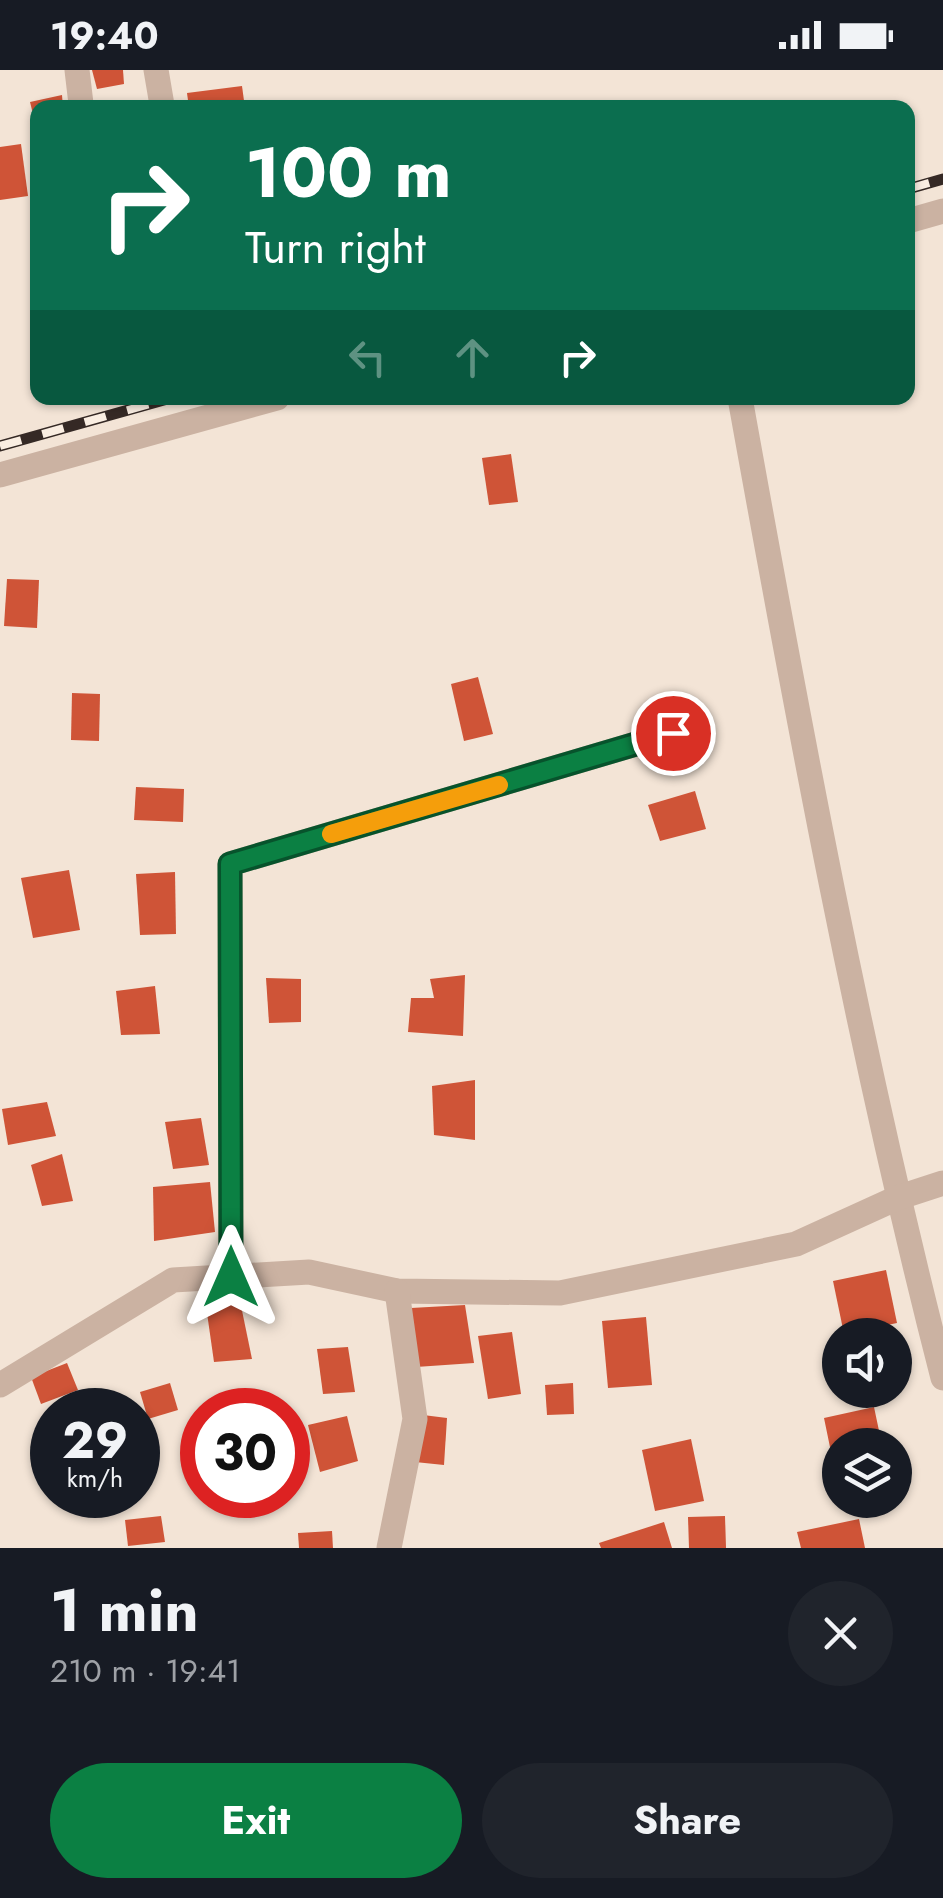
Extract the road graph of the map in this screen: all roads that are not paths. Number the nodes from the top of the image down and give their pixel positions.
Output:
1 (77, 70) edge
2 (156, 70) edge
3 (81, 100) edge
4 (161, 100) edge
5 (943, 212) edge
6 (915, 219) edge
7 (251, 405) edge
8 (741, 405) edge
9 (0, 474) edge
10 (673, 733) dead end
11 (943, 1183) edge
12 (897, 1198) junction
13 (231, 1277) junction
14 (397, 1291) junction
15 (943, 1378) edge
16 (0, 1385) edge
17 (389, 1548) edge

1 - 3 street
2 - 4 street
5 - 6 street
7 - 9 street
8 - 12 street
10 - 13 street
11 - 12 street
12 - 14 street
12 - 15 street
13 - 14 street
13 - 16 street
14 - 17 street

